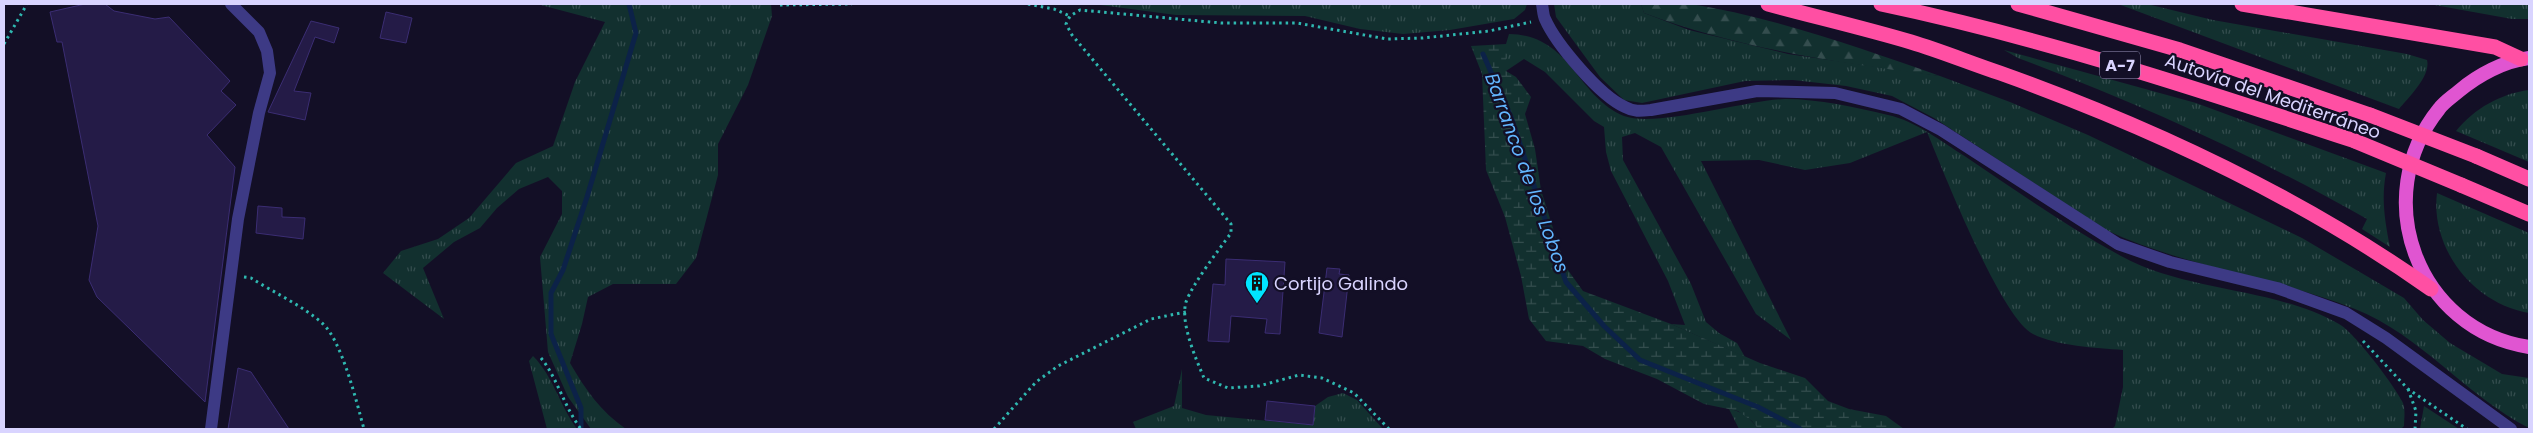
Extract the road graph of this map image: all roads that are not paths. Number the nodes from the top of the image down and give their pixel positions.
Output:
1 (231, 4) edge
2 (1542, 4) edge
3 (1768, 4) edge
4 (1881, 4) edge
5 (2018, 4) edge
6 (2242, 4) edge
7 (2525, 58) edge
8 (2529, 179) edge
9 (2529, 214) edge
10 (2431, 289) junction
11 (2529, 347) edge
12 (211, 429) edge
13 (2511, 429) edge

1 - 12 street
2 - 13 street
3 - 10 highway
4 - 9 highway, Autovía del Mediterráneo / A-7, bridge
5 - 8 highway, Autovía del Mediterráneo / A-7, bridge
6 - 7 highway
7 - 10 highway
10 - 11 highway

